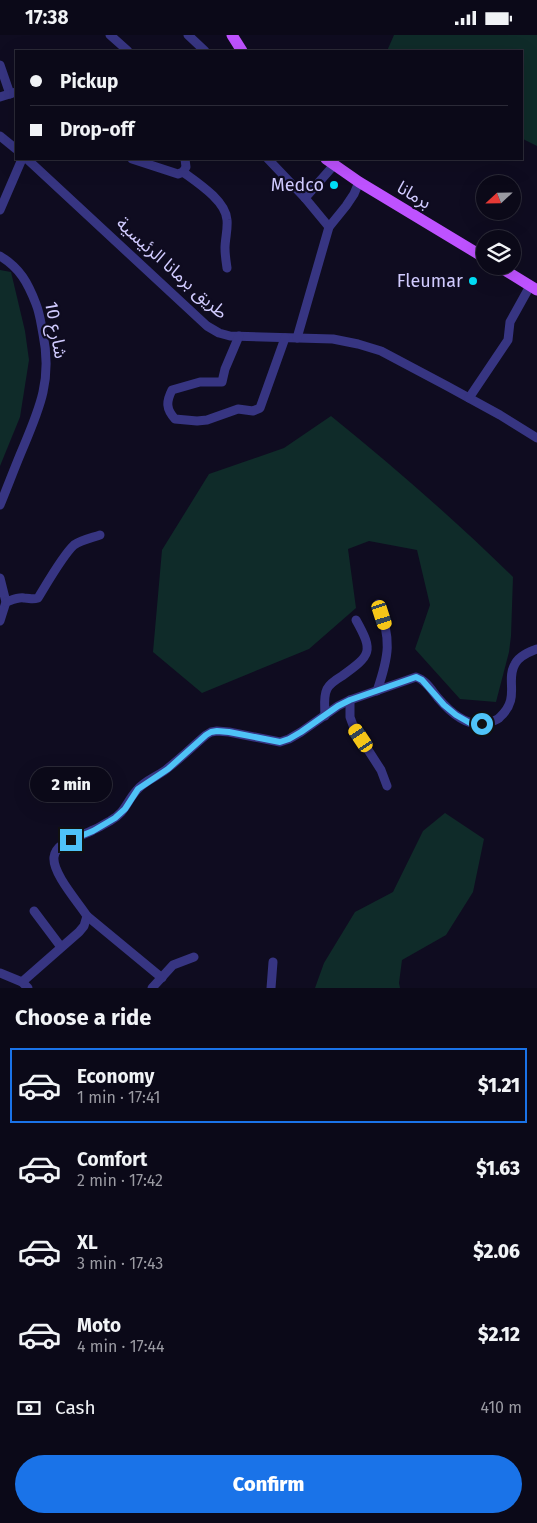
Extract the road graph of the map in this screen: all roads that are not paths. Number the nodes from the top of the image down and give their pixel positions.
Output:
1 (110, 35) edge
2 (188, 35) edge
3 (232, 35) edge
4 (127, 50) edge
5 (204, 50) edge
6 (241, 50) edge
7 (0, 65) edge
8 (13, 93) edge
9 (0, 97) edge
10 (0, 136) edge
11 (15, 148) edge
12 (22, 160) edge
13 (28, 160) edge
14 (135, 160) edge
15 (185, 160) edge
16 (269, 160) edge
17 (330, 162) edge
18 (183, 172) junction
19 (359, 182) junction
20 (305, 198) junction
21 (0, 210) edge
22 (329, 227) junction
23 (476, 253) edge
24 (0, 256) edge
25 (227, 268) dead end
26 (513, 275) edge
27 (534, 288) edge
28 (239, 336) junction
29 (285, 338) junction
30 (297, 338) junction
31 (469, 398) junction
32 (537, 438) edge
33 (0, 505) edge
34 (100, 535) dead end
35 (0, 578) edge
36 (6, 602) junction
37 (378, 604) dead end
38 (356, 620) dead end
39 (0, 621) edge
40 (537, 649) edge
41 (377, 691) junction
42 (350, 700) junction
43 (325, 716) junction
44 (387, 786) dead end
45 (34, 911) dead end
46 (88, 916) junction
47 (61, 947) junction
48 (194, 957) dead end
49 (273, 962) dead end
50 (0, 973) edge
51 (162, 978) junction
52 (25, 985) edge
53 (152, 988) edge
54 (271, 988) edge

1 - 4 street
2 - 5 street
3 - 6 main road
7 - 8 street
8 - 9 street
10 - 11 street
12 - 21 street
13 - 28 street, طريق برمانا الرئيسية
14 - 18 street
15 - 18 street
16 - 20 street
17 - 19 main road, برمانا
17 - 20 street
18 - 25 street
19 - 22 street
19 - 23 main road, برمانا
20 - 22 street
22 - 30 street
24 - 33 street, شارع 10
26 - 27 main road
27 - 31 street
28 - 29 street, طريق برمانا الرئيسية
28 - 29 street
29 - 30 street, طريق برمانا الرئيسية
30 - 31 street, طريق برمانا الرئيسية
31 - 32 street, طريق برمانا الرئيسية
34 - 36 street
35 - 36 street
36 - 39 street
37 - 41 street
38 - 43 street
40 - 41 street
41 - 42 street
42 - 43 street
42 - 44 street
43 - 46 street
45 - 47 street
46 - 47 street
46 - 51 street
47 - 52 street
48 - 51 street
49 - 54 street
50 - 52 street
51 - 53 street

